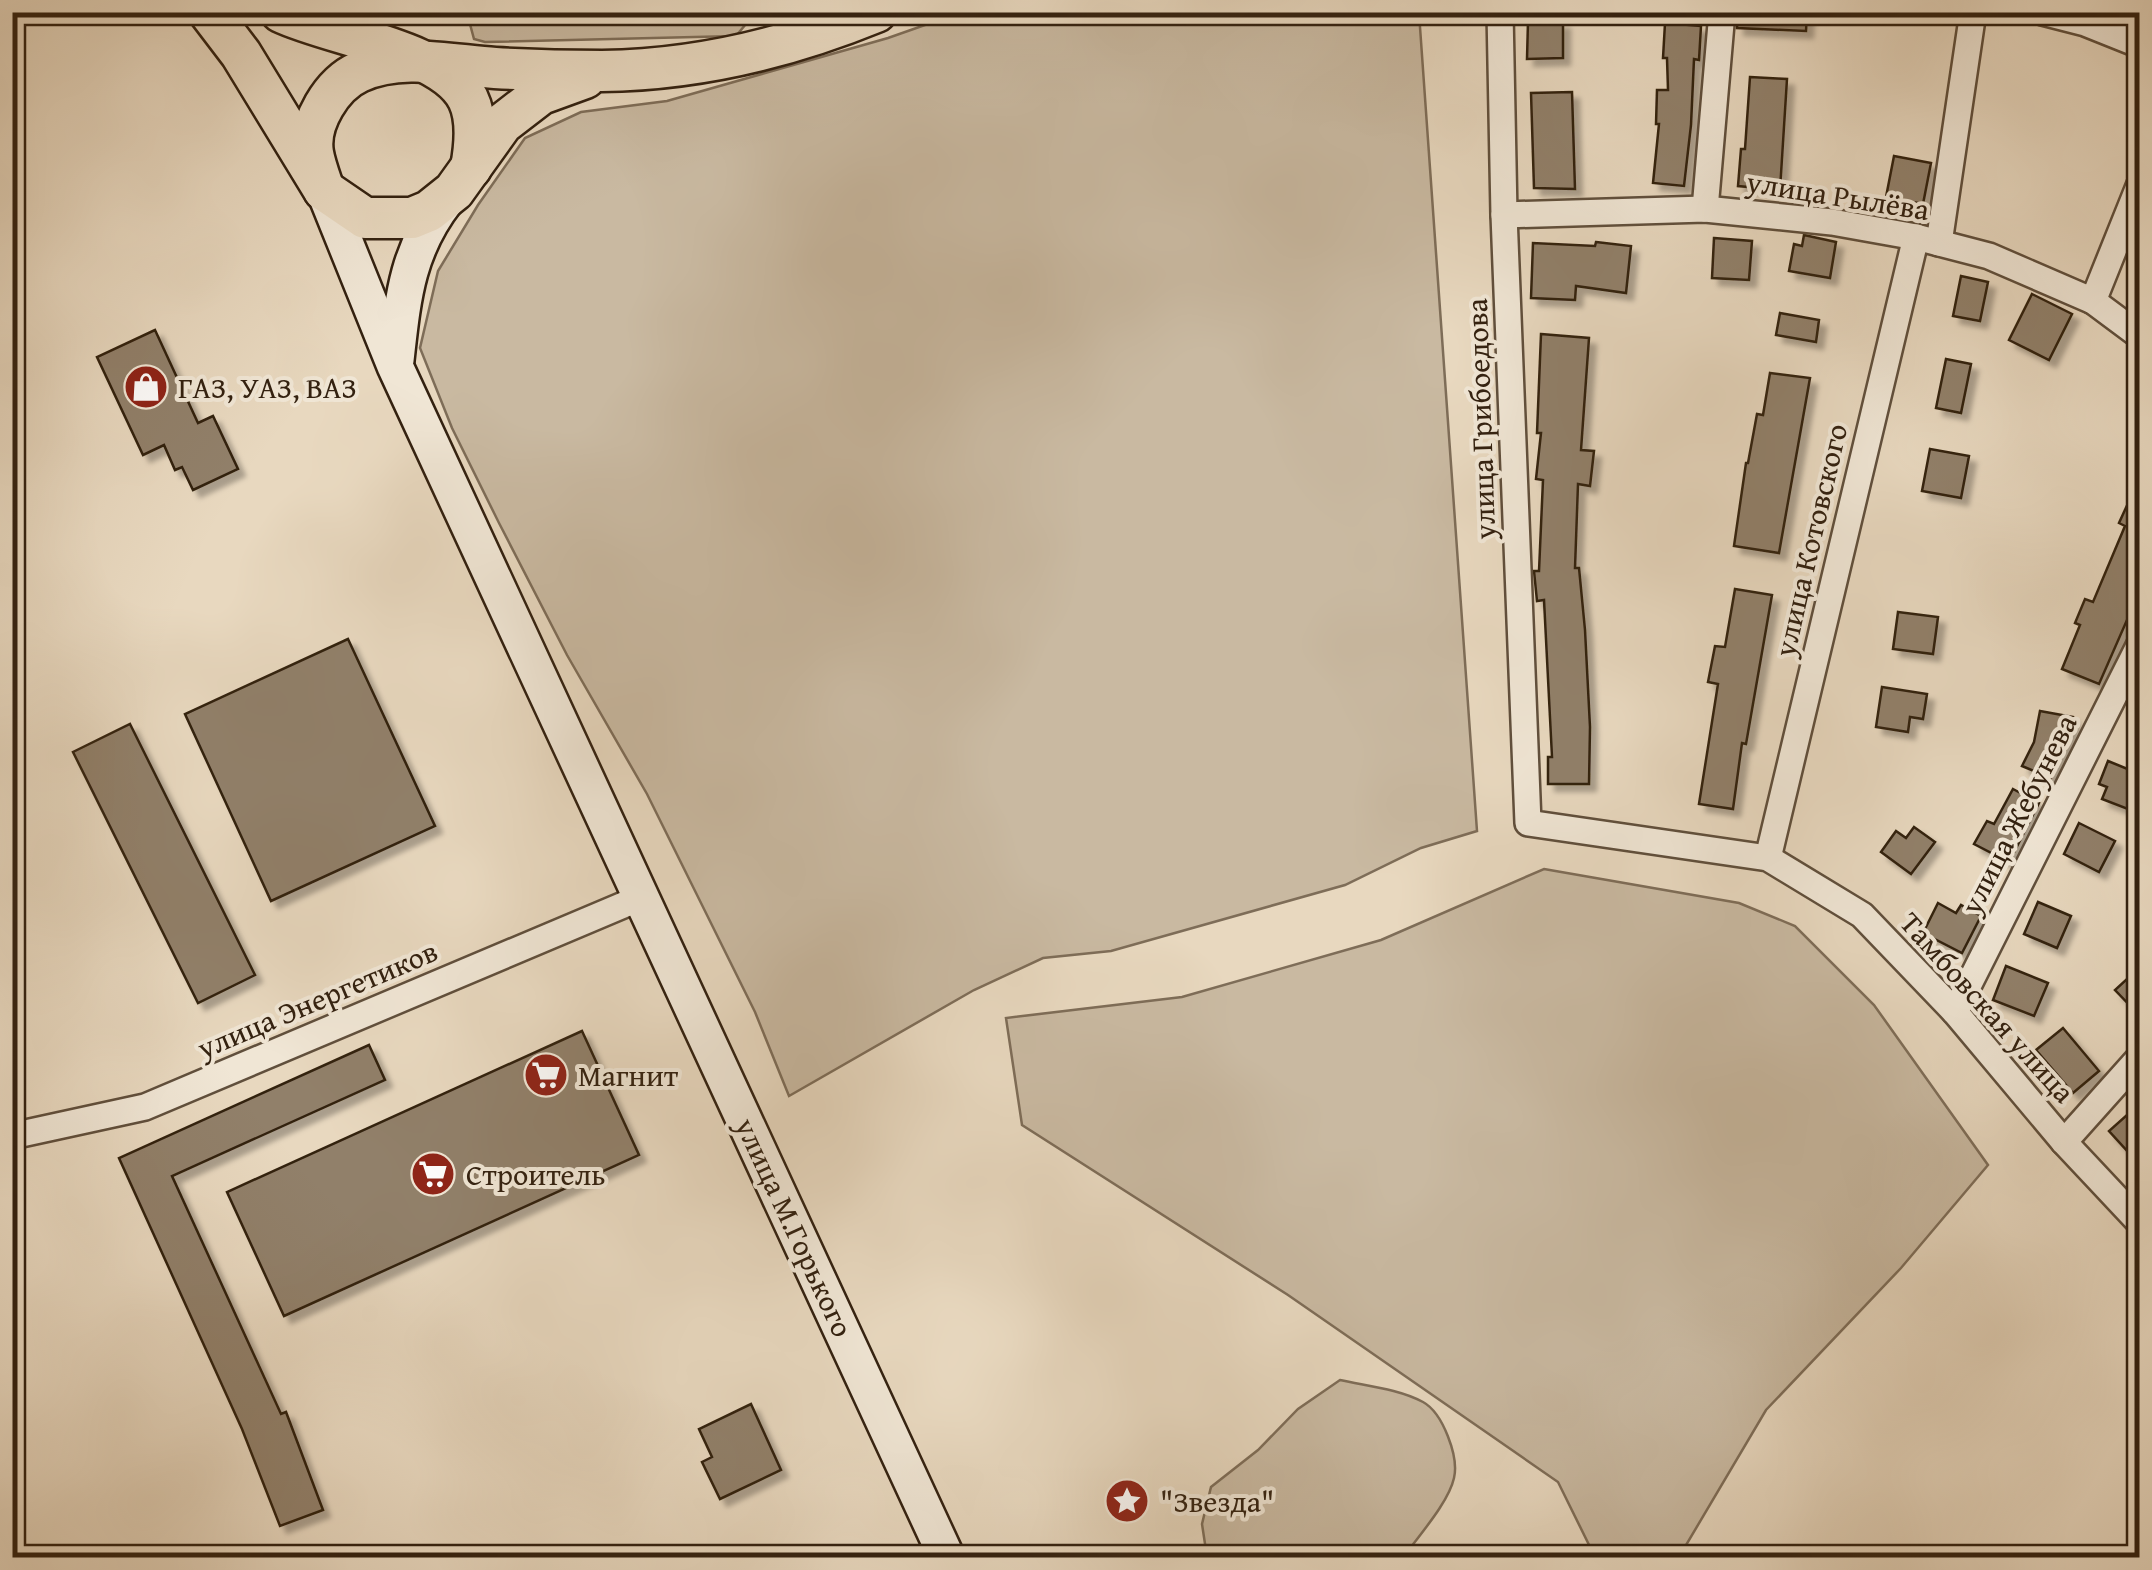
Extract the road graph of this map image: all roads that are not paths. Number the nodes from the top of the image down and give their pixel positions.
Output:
1 (209, 12) edge
2 (281, 12) edge
3 (876, 12) edge
4 (1500, 12) edge
5 (1722, 12) edge
6 (1973, 12) edge
7 (2042, 12) edge
8 (2140, 45) edge
9 (432, 63) junction
10 (603, 71) junction
11 (462, 179) junction
12 (2140, 184) edge
13 (324, 190) junction
14 (1705, 209) junction
15 (1504, 215) junction
16 (1927, 240) junction
17 (2094, 301) junction
18 (2140, 336) edge
19 (395, 366) junction
20 (2140, 644) edge
21 (1768, 858) junction
22 (640, 898) junction
23 (1956, 1012) junction
24 (2140, 1057) edge
25 (12, 1136) edge
26 (2064, 1142) junction
27 (2140, 1223) edge
28 (947, 1558) edge

1 - 13 main road
2 - 9 main road
3 - 10 main road
4 - 15 street, улица Грибоедова
5 - 14 street
6 - 16 street, улица Котовского
7 - 8 street
9 - 10 main road
9 - 11 main road
9 - 13 main road
10 - 11 main road
11 - 13 main road
11 - 19 main road
12 - 17 street
13 - 19 main road, улица М.Горького
14 - 15 street, улица Рылёва
14 - 16 street, улица Рылёва
15 - 21 street, улица Грибоедова
16 - 17 street, улица Рылёва
16 - 21 street, улица Котовского
17 - 18 street, улица Рылёва
19 - 22 main road, улица М.Горького
20 - 23 street, улица Жебунева
21 - 23 street, Тамбовская улица
22 - 25 street, улица Энергетиков
22 - 28 main road, улица М.Горького
23 - 26 street, Тамбовская улица
24 - 26 street
26 - 27 street, Тамбовская улица

